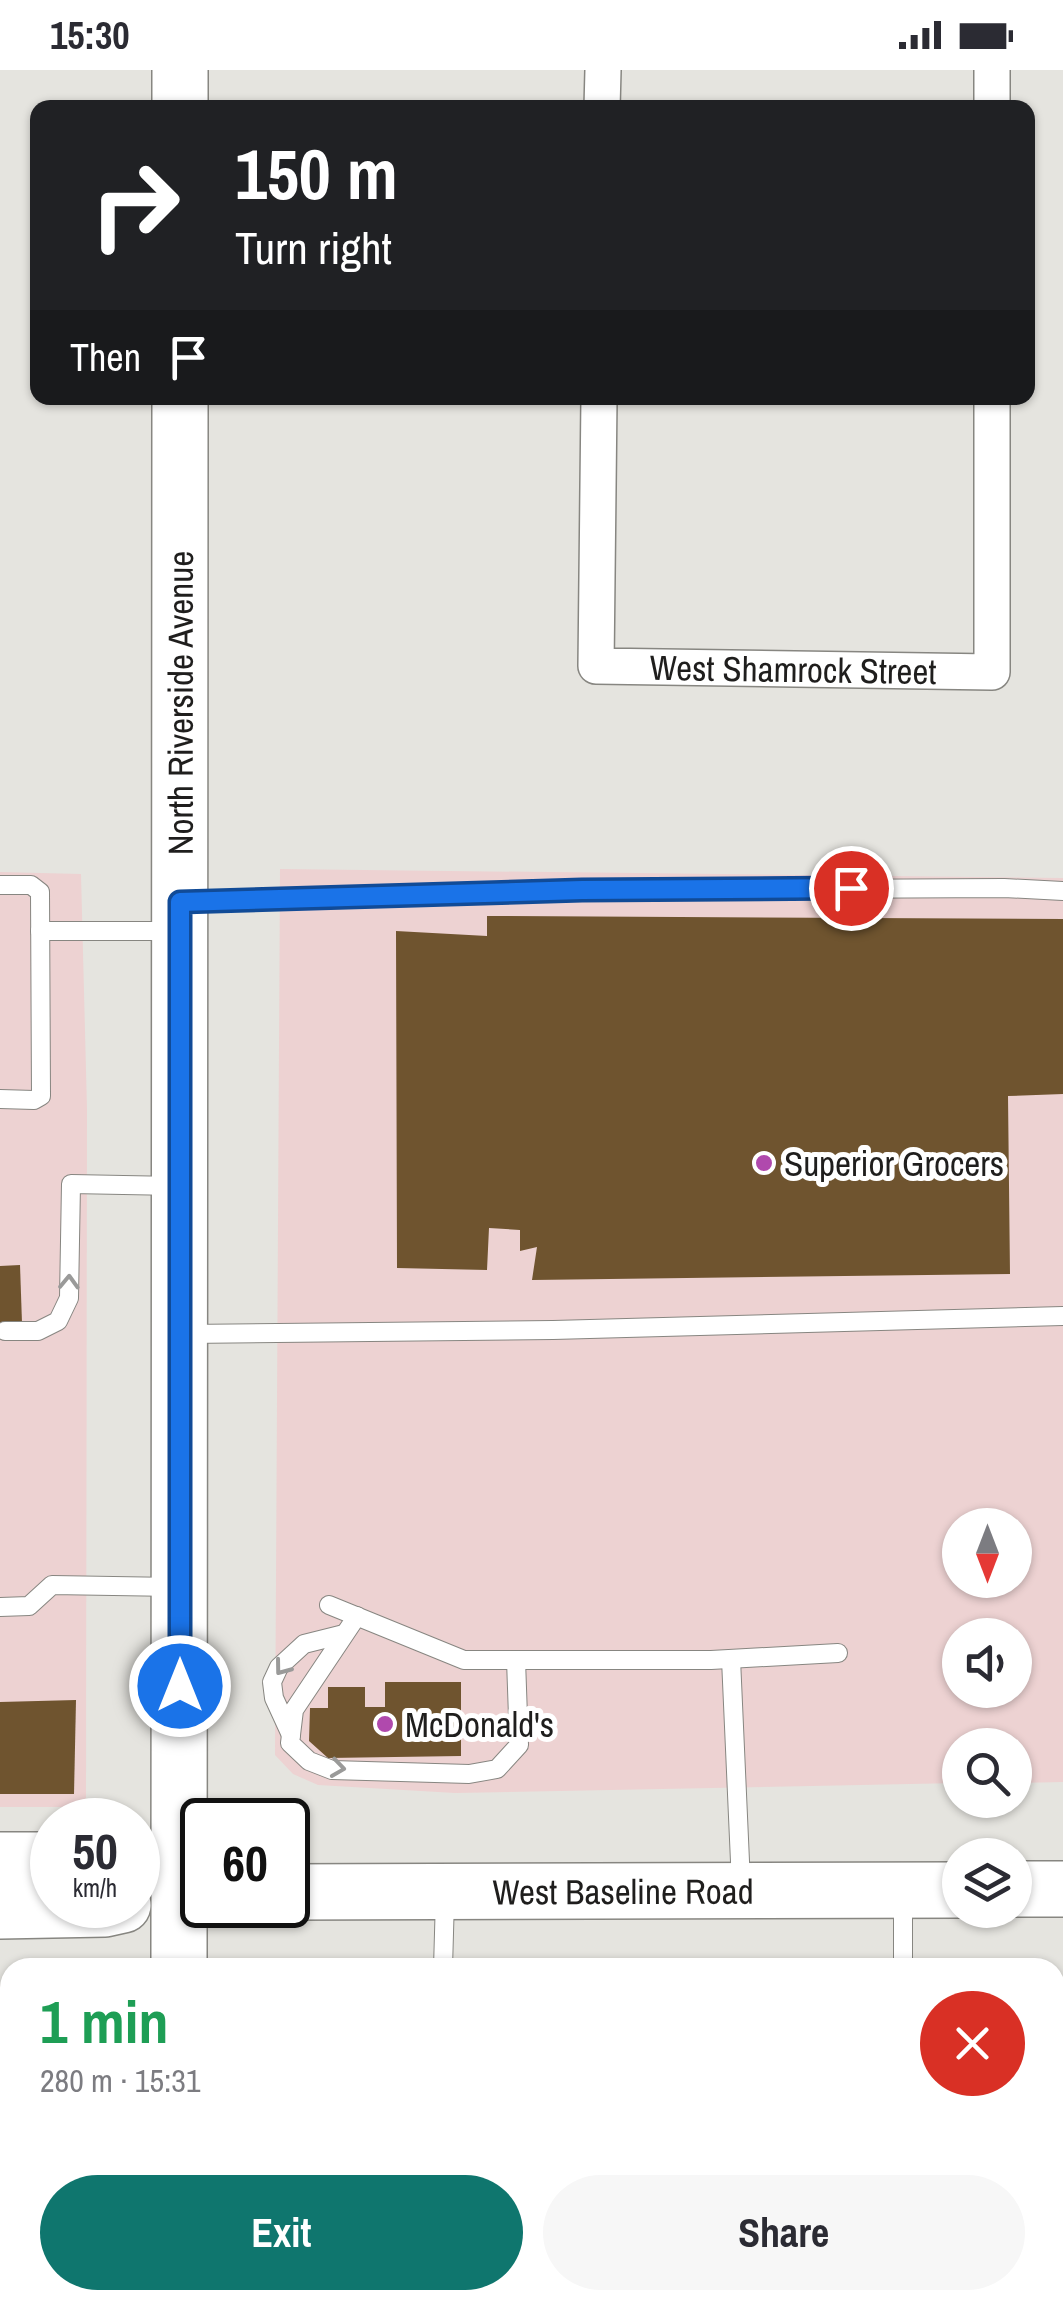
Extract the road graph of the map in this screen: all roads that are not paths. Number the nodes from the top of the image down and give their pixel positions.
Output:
1 (180, 70) edge
2 (602, 70) edge
3 (992, 70) edge
4 (180, 100) edge
5 (602, 100) edge
6 (992, 100) edge
7 (180, 405) edge
8 (599, 405) edge
9 (992, 405) edge
10 (0, 885) edge
11 (1063, 891) edge
12 (180, 917) junction
13 (40, 931) junction
14 (0, 1100) edge
15 (180, 1186) junction
16 (1063, 1316) edge
17 (5, 1331) dead end
18 (180, 1334) junction
19 (180, 1587) junction
20 (330, 1605) dead end
21 (0, 1607) edge
22 (357, 1616) junction
23 (344, 1634) junction
24 (838, 1653) dead end
25 (730, 1659) junction
26 (516, 1660) junction
27 (291, 1735) junction
28 (0, 1860) edge
29 (30, 1860) edge
30 (1032, 1889) edge
31 (1063, 1889) edge
32 (164, 1890) edge
33 (741, 1890) junction
34 (903, 1890) junction
35 (942, 1890) edge
36 (310, 1892) edge
37 (445, 1892) junction
38 (0, 1910) edge
39 (30, 1910) edge
40 (177, 1958) edge
41 (443, 1958) edge
42 (903, 1958) edge

1 - 4 main road
2 - 5 street
3 - 6 street
7 - 12 main road, North Riverside Avenue
8 - 9 street, West Shamrock Street
10 - 13 lane
11 - 12 lane
12 - 13 lane
12 - 15 main road, North Riverside Avenue
13 - 14 lane
17 -> 15 lane
15 - 18 main road, North Riverside Avenue
16 - 18 lane
18 - 19 main road, North Riverside Avenue
19 - 21 lane
19 - 32 main road, North Riverside Avenue
20 - 22 lane
22 - 23 lane
22 - 26 lane
23 - 27 lane
23 -> 27 lane
24 - 25 lane
25 - 26 lane
25 - 33 lane
27 -> 26 lane
28 - 29 main road
30 - 31 main road
32 - 40 main road, North Riverside Avenue
33 - 34 main road, West Baseline Road
33 - 37 main road, West Baseline Road
34 - 35 main road, West Baseline Road
34 - 42 lane
36 - 37 main road, West Baseline Road
37 - 41 lane
38 - 39 main road

